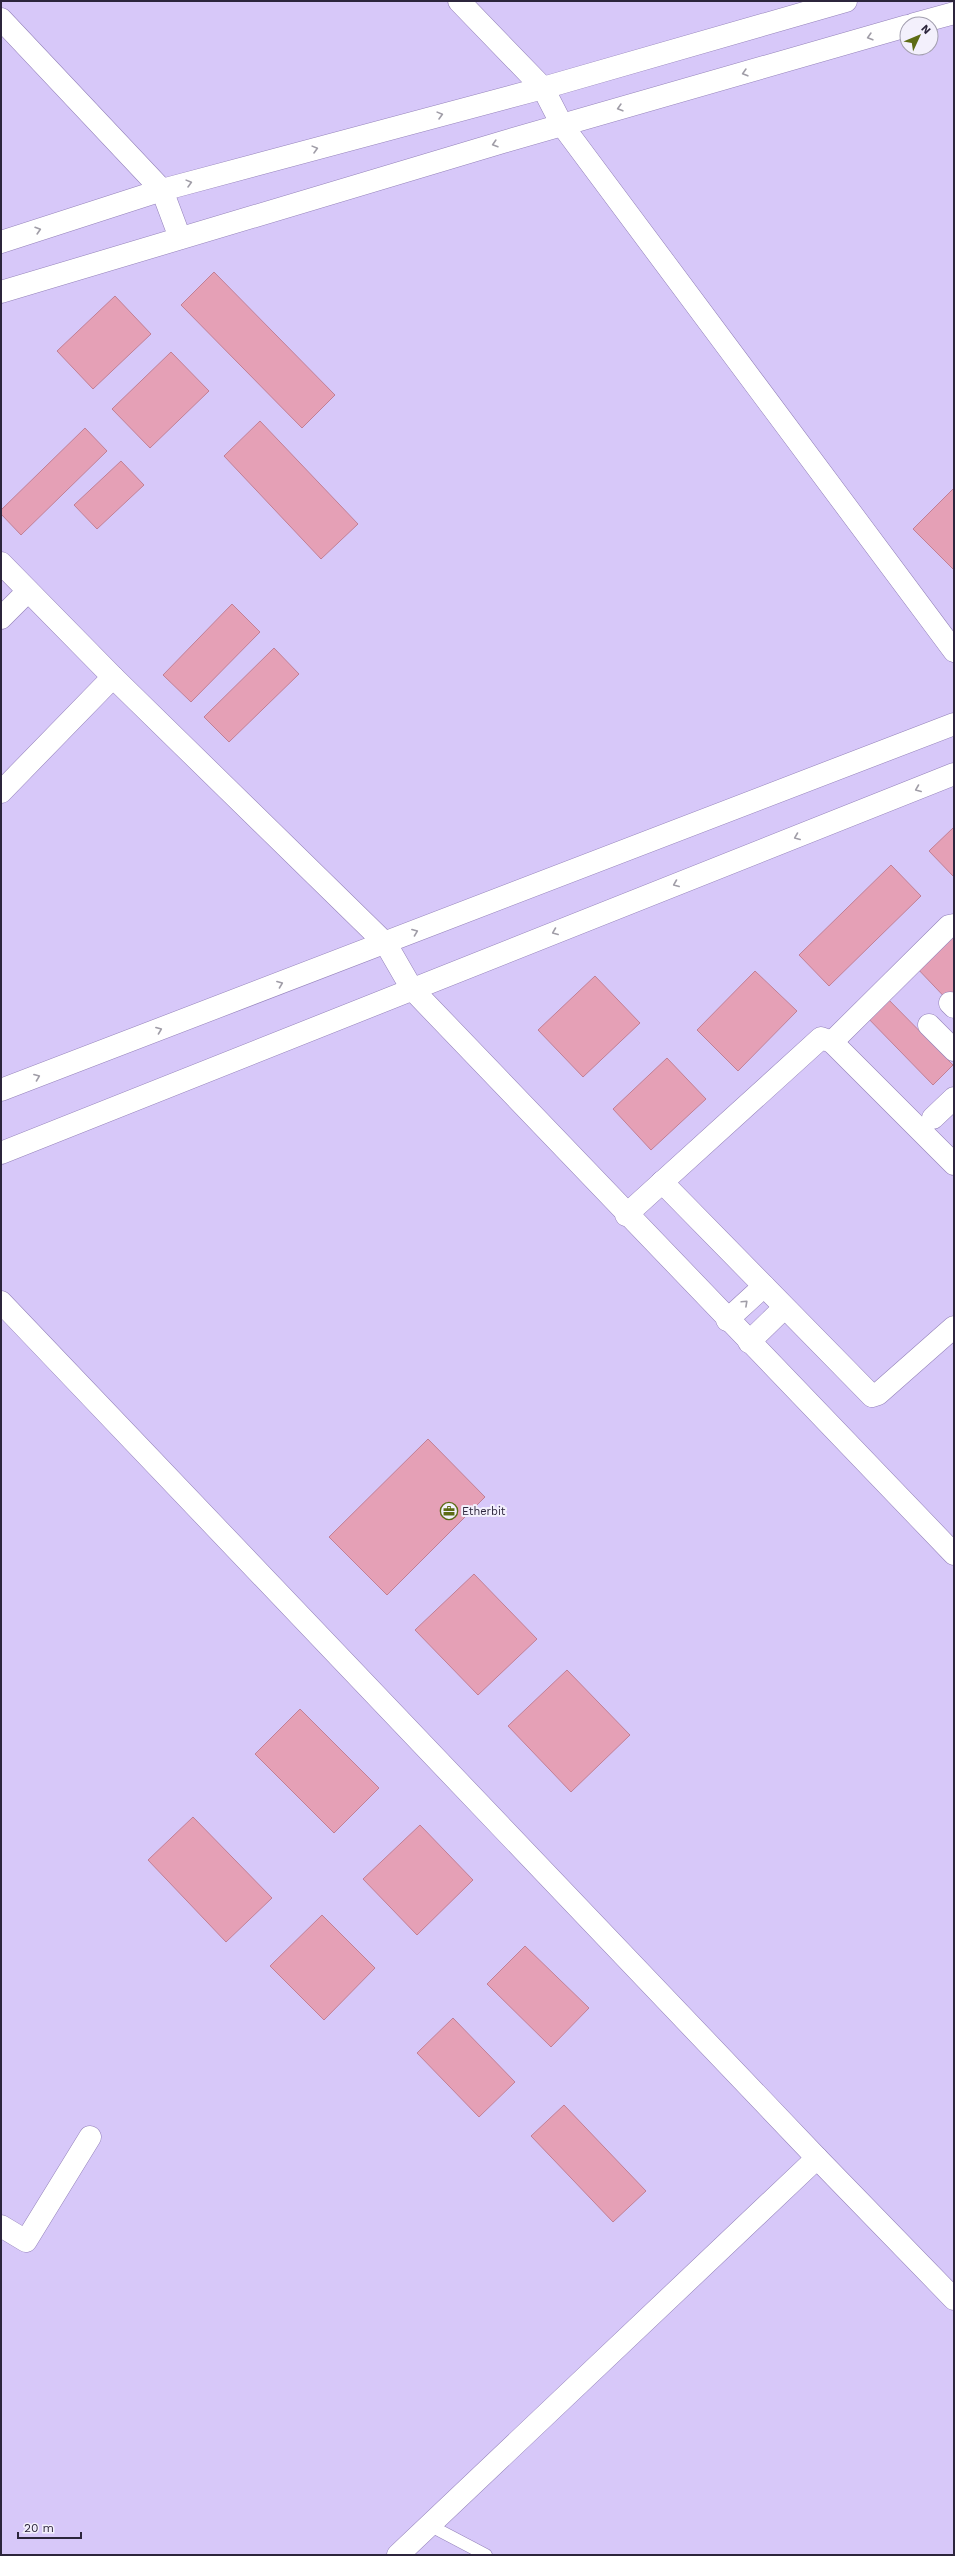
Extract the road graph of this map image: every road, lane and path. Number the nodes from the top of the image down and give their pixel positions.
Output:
1 (459, 1) edge
2 (846, 1) edge
3 (954, 12) edge
4 (939, 16) edge
5 (1, 19) edge
6 (899, 28) edge
7 (543, 88) junction
8 (562, 125) junction
9 (162, 190) junction
10 (180, 238) junction
11 (1, 242) edge
12 (1, 292) edge
13 (1, 563) edge
14 (28, 591) junction
15 (1, 618) edge
16 (954, 651) edge
17 (113, 677) junction
18 (954, 724) edge
19 (954, 774) edge
20 (1, 792) edge
21 (954, 925) edge
22 (386, 944) junction
23 (412, 989) junction
24 (929, 1025) dead end
25 (832, 1042) junction
26 (954, 1050) edge
27 (1, 1090) edge
28 (954, 1098) edge
29 (933, 1118) dead end
30 (1, 1153) edge
31 (954, 1164) edge
32 (662, 1182) junction
33 (626, 1215) junction
34 (764, 1286) junction
35 (1, 1302) edge
36 (784, 1308) junction
37 (728, 1320) junction
38 (954, 1327) edge
39 (749, 1342) junction
40 (953, 1550) edge
41 (90, 2137) dead end
42 (817, 2158) junction
43 (1, 2226) edge
44 (954, 2299) edge
45 (429, 2526) junction
46 (398, 2555) edge
47 (486, 2555) edge

1 - 7 street
2 - 7 street
3 - 4 street
5 - 9 street
6 -> 8 street
7 - 8 street
9 -> 7 street
8 -> 10 street
8 - 16 street
9 - 10 street
11 -> 9 street
10 - 12 street
13 - 14 street
14 - 15 street
14 - 17 street
17 - 20 street
17 - 22 street
22 -> 18 street
19 -> 23 street
21 - 25 street
22 - 23 street
27 -> 22 street
23 - 30 street
23 - 33 street
24 - 26 street
25 - 31 street
25 - 32 street
28 - 29 street
32 - 33 street
32 - 34 street
33 - 37 street
34 - 36 street
37 -> 34 street
35 - 42 street
36 - 38 street
36 - 39 street
37 - 39 street
39 - 40 street
41 - 43 street
42 - 44 street
42 - 45 street
45 - 46 street
45 - 47 lane

